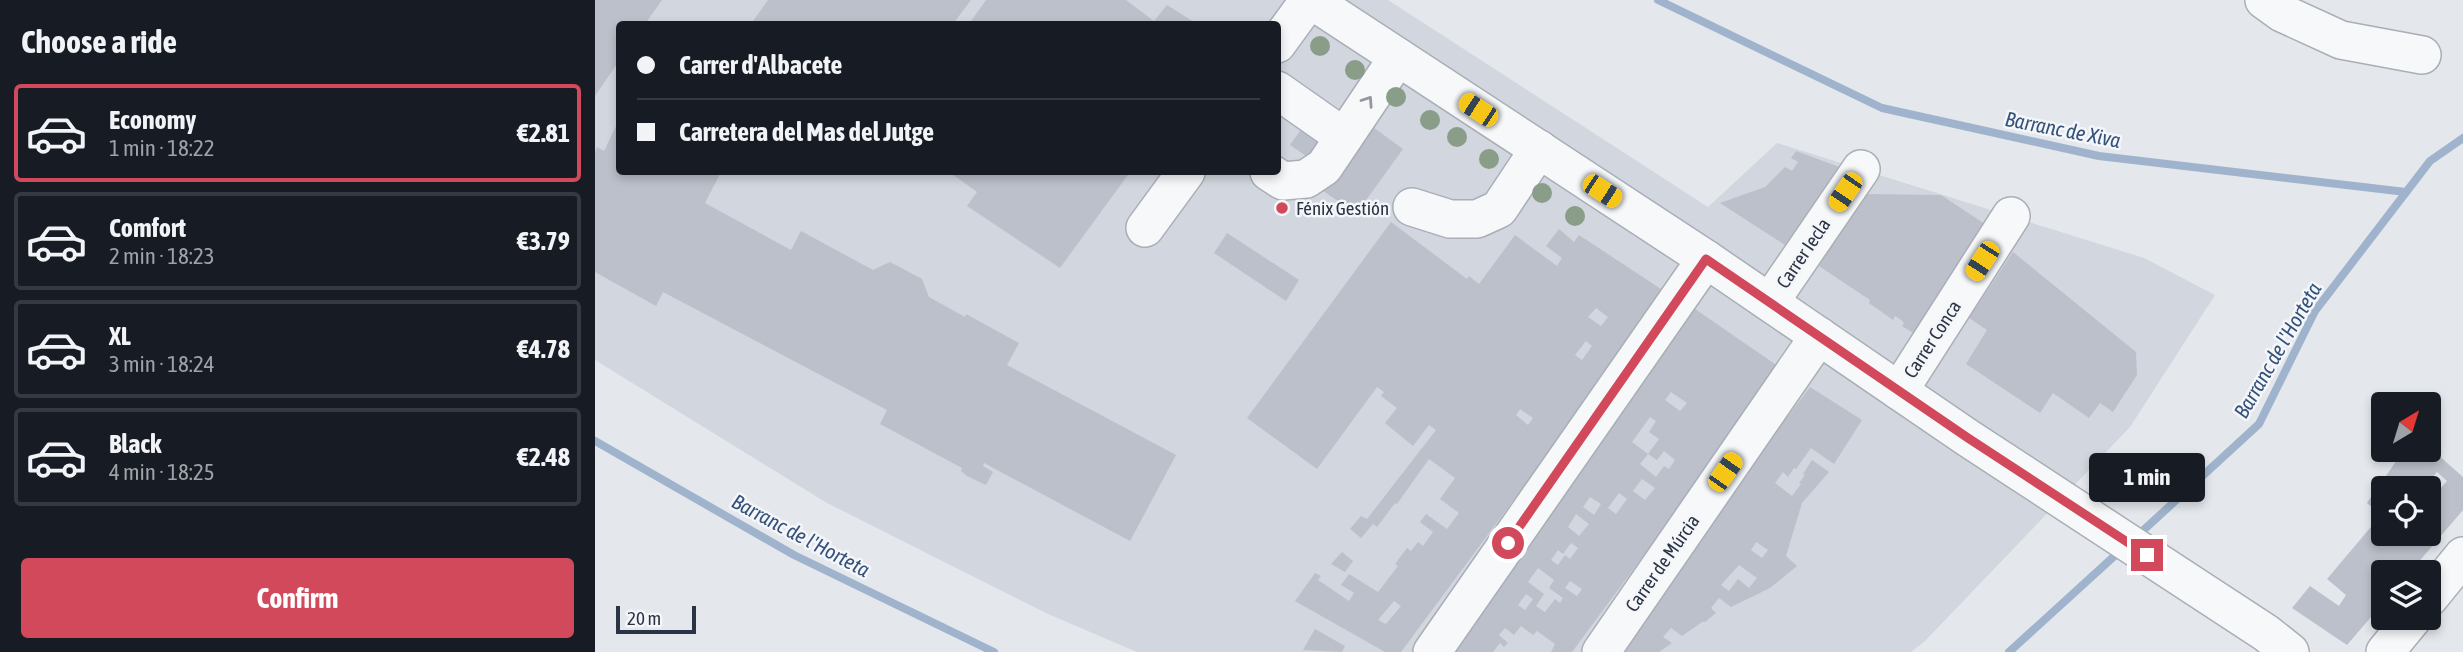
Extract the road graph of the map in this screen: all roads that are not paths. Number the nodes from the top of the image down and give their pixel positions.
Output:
1 (1310, 0) edge
2 (2264, 0) edge
3 (1281, 39) edge
4 (2422, 55) dead end
5 (1398, 57) junction
6 (1281, 93) edge
7 (1344, 137) junction
8 (1539, 149) junction
9 (1861, 169) dead end
10 (1184, 175) edge
11 (1274, 175) edge
12 (1412, 207) dead end
13 (2011, 216) dead end
14 (1145, 228) dead end
15 (1706, 259) junction
16 (1770, 302) junction
17 (1819, 336) junction
18 (1899, 391) junction
19 (2463, 556) edge
20 (2441, 583) edge
21 (2403, 630) edge
22 (2278, 643) edge
23 (1432, 652) edge
24 (1601, 652) edge
25 (2385, 652) edge

1 - 3 street
1 - 5 street
2 - 4 street
7 -> 5 street
5 - 8 street
6 - 7 street
7 - 11 street
8 - 12 street
8 - 15 street
9 - 16 street, Carrer Iecla
10 - 14 street
13 - 18 street, Carrer Conca
15 - 16 street
15 - 23 street
16 - 17 street
17 - 18 street
17 - 24 street, Carrer de Múrcia
18 - 22 street
19 - 20 street
21 - 25 street

